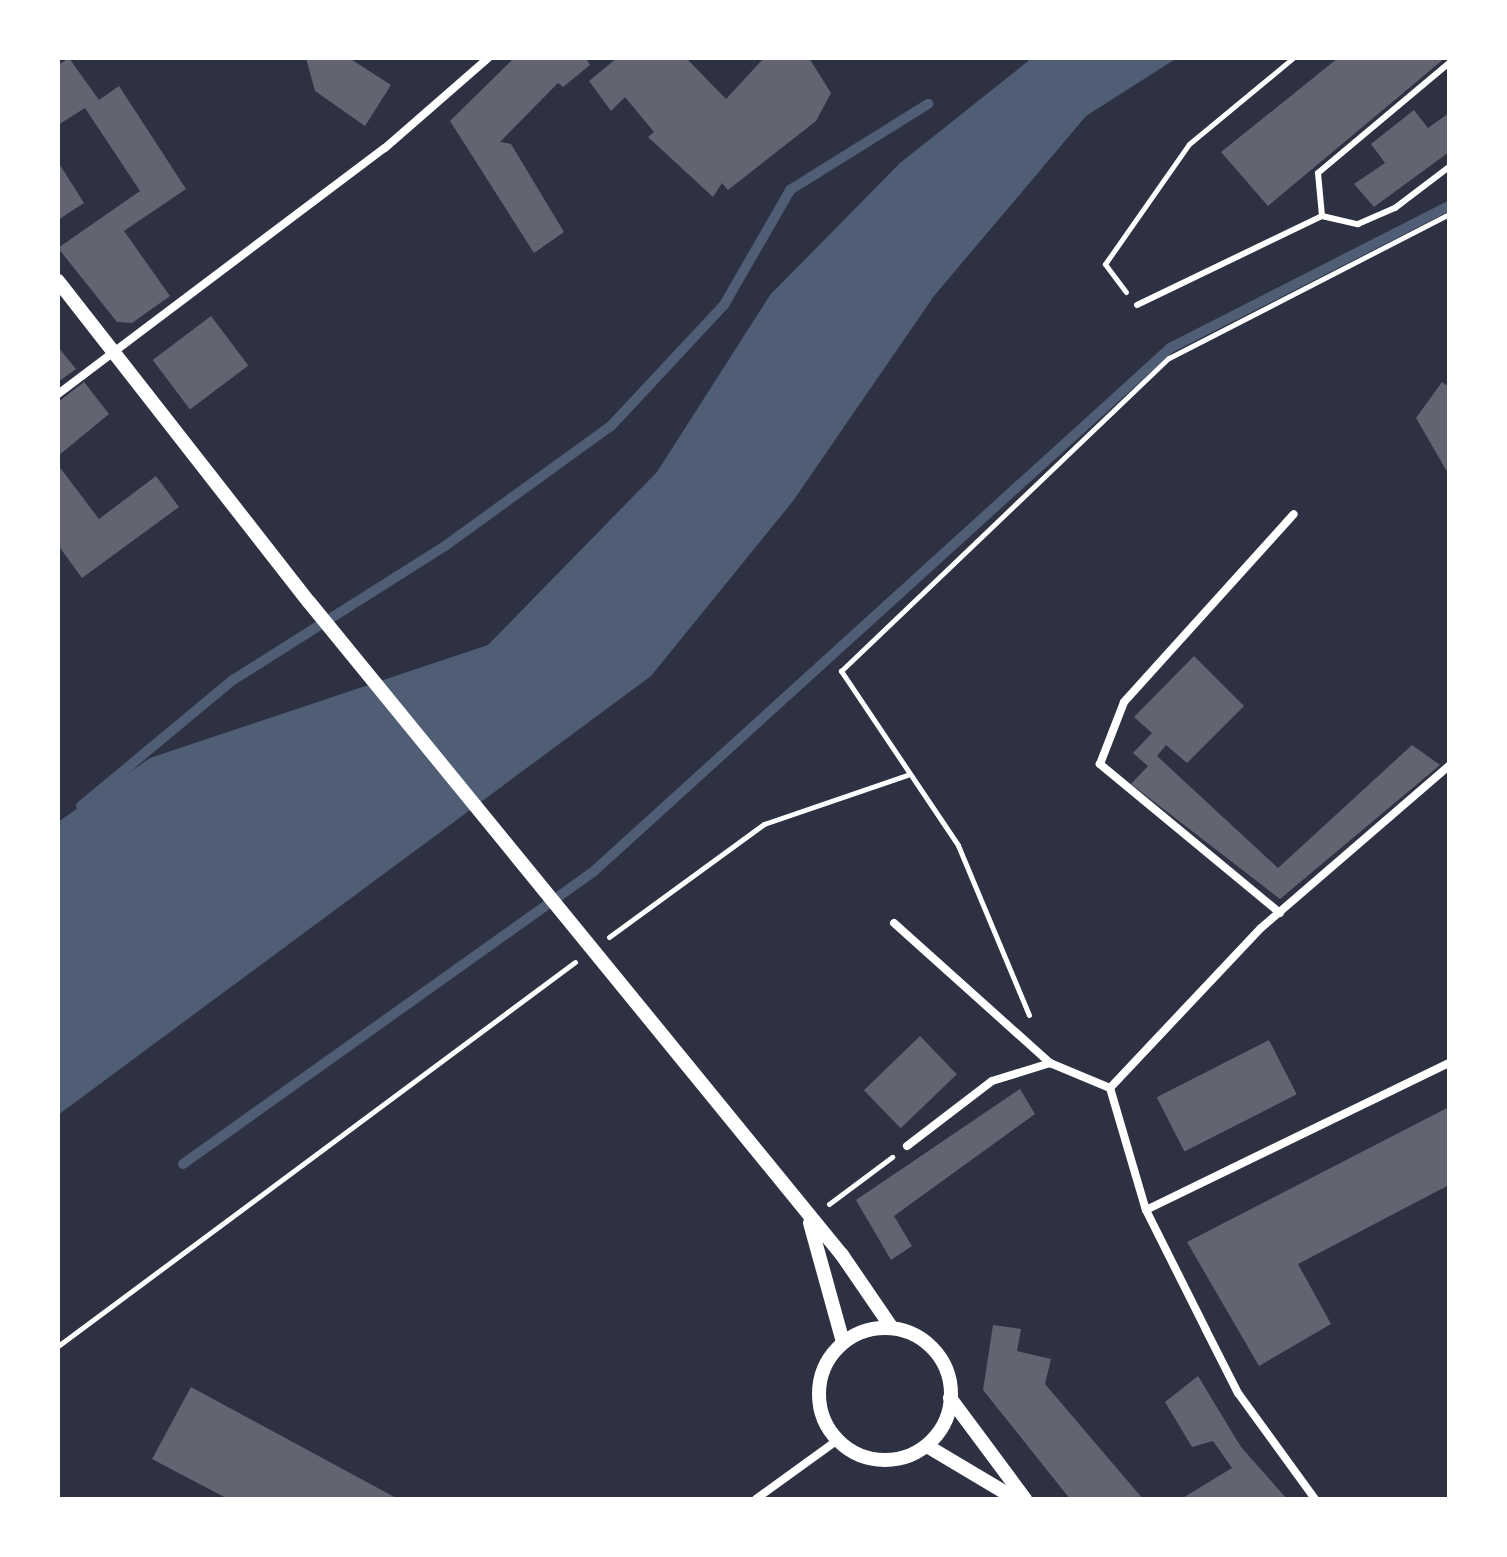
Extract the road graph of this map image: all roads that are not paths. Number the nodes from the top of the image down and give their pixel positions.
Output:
1 (488, 58) edge
2 (1449, 63) edge
3 (1449, 167) edge
4 (1322, 216) junction
5 (58, 281) edge
6 (1137, 305) road end
7 (110, 352) junction
8 (58, 394) edge
9 (1294, 514) dead end
10 (1449, 766) edge
11 (1280, 913) junction
12 (894, 923) dead end
13 (1050, 1063) junction
14 (1449, 1063) edge
15 (1110, 1088) junction
16 (907, 1146) road end
17 (1146, 1210) junction
18 (807, 1216) junction
19 (892, 1328) junction
20 (843, 1342) junction
21 (950, 1398) junction
22 (836, 1441) junction
23 (927, 1446) junction
24 (756, 1499) edge
25 (1016, 1499) edge
26 (1025, 1499) edge
27 (1315, 1499) edge

1 - 7 street
2 - 4 lane
3 - 4 lane
4 - 6 lane
5 - 7 street
7 - 8 street
7 - 18 street
9 - 11 street
10 - 11 street
11 - 15 street
12 - 13 street
13 - 15 street
13 - 16 street
14 - 17 street
15 - 17 street
17 - 27 street
18 - 19 street
18 - 20 street
19 - 20 street
19 - 21 street
20 - 22 street
21 - 23 street
21 - 26 street
22 - 23 street
22 - 24 street
23 - 25 street

